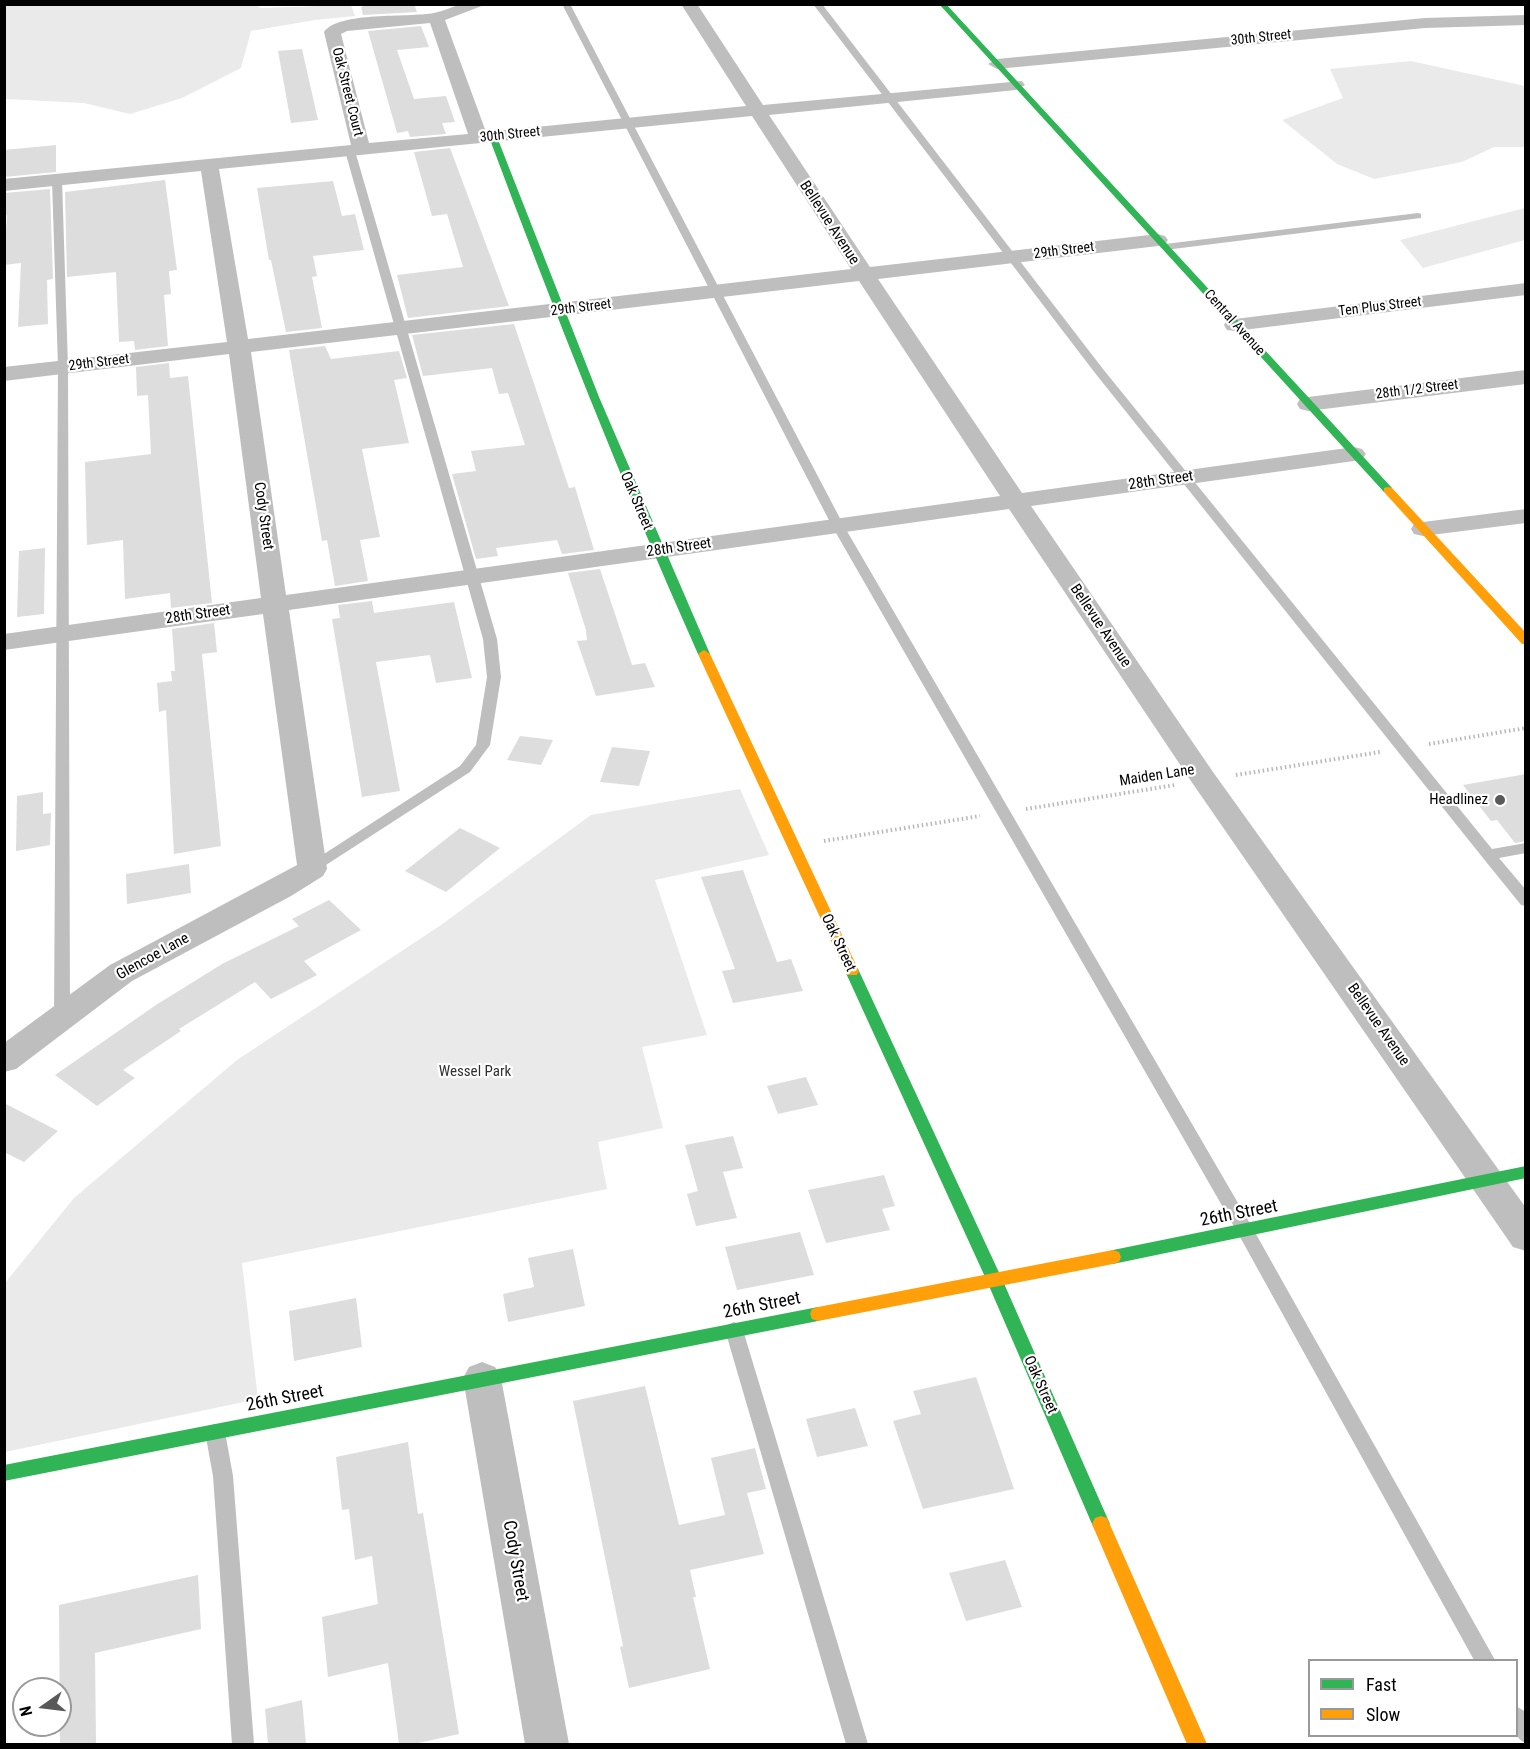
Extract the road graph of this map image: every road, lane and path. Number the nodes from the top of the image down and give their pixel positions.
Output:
1 (479, 4) edge
2 (566, 4) edge
3 (689, 4) edge
4 (817, 4) edge
5 (942, 4) edge
6 (435, 18) junction
7 (1526, 20) edge
8 (997, 64) junction
9 (1016, 85) junction
10 (889, 97) junction
11 (757, 111) junction
12 (628, 123) junction
13 (486, 137) junction
14 (356, 150) junction
15 (209, 165) junction
16 (57, 180) junction
17 (4, 185) edge
18 (1418, 216) dead end
19 (1161, 244) junction
20 (1012, 257) junction
21 (862, 275) junction
22 (1526, 289) edge
23 (716, 292) junction
24 (559, 310) junction
25 (1235, 325) junction
26 (399, 328) junction
27 (239, 347) junction
28 (63, 367) junction
29 (4, 374) edge
30 (1526, 377) edge
31 (1308, 404) junction
32 (1354, 454) junction
33 (1185, 478) junction
34 (1015, 501) junction
35 (1526, 516) edge
36 (838, 526) junction
37 (1423, 529) junction
38 (657, 551) junction
39 (471, 577) junction
40 (275, 604) junction
41 (63, 634) junction
42 (1526, 641) edge
43 (4, 642) edge
44 (1526, 728) edge
45 (1403, 748) junction
46 (1205, 780) junction
47 (1003, 812) junction
48 (793, 846) junction
49 (1526, 848) edge
50 (1488, 855) junction
51 (312, 869) junction
52 (1526, 901) edge
53 (62, 1017) junction
54 (4, 1060) edge
55 (1526, 1172) edge
56 (1487, 1179) junction
57 (1246, 1232) junction
58 (1526, 1237) edge
59 (994, 1279) junction
60 (734, 1330) junction
61 (482, 1378) junction
62 (215, 1432) junction
63 (4, 1473) edge
64 (1484, 1659) edge
65 (1518, 1719) edge
66 (1526, 1733) edge
67 (243, 1744) edge
68 (547, 1744) edge
69 (857, 1744) edge
70 (1197, 1744) edge

1 - 6 street
2 - 12 lane
3 - 11 street, Bellevue Avenue
4 - 10 lane
5 - 8 street, Central Avenue
6 - 13 street, Oak Street
6 - 14 street, Oak Street Court
7 - 8 street, 30th Street
8 - 9 street, Central Avenue
9 - 10 street, 30th Street
9 - 19 street, Central Avenue
10 - 11 street, 30th Street
10 - 20 lane
11 - 12 street, 30th Street
11 - 21 street, Bellevue Avenue
12 - 13 street, 30th Street
12 - 23 lane
13 - 14 street, 30th Street
13 - 24 street, Oak Street
14 - 15 street, 30th Street
14 - 26 lane
15 - 16 street, 30th Street
15 - 27 street, Cody Street
16 - 17 street, 30th Street
16 - 28 lane
18 - 19 lane
19 - 20 street, 29th Street
19 - 25 street, Central Avenue
20 - 21 street, 29th Street
20 - 33 lane
21 - 23 street, 29th Street
21 - 34 street, Bellevue Avenue
22 - 25 street, Ten Plus Street
23 - 24 street, 29th Street
23 - 36 lane
24 - 26 street, 29th Street
24 - 38 street, Oak Street
25 - 31 street, Central Avenue
26 - 27 street, 29th Street
26 - 39 lane
27 - 28 street, 29th Street
27 - 40 street, Cody Street
28 - 29 street, 29th Street
28 - 41 lane
30 - 31 street, 28th 1/2 Street
31 - 32 street, Central Avenue
32 - 33 street, 28th Street
32 - 37 street, Central Avenue
33 - 34 street, 28th Street
33 - 45 lane
34 - 36 street, 28th Street
34 - 46 street, Bellevue Avenue
35 - 37 street
36 - 38 street, 28th Street
36 - 47 lane
37 - 42 street, Central Avenue
38 - 39 street, 28th Street
38 - 48 street, Oak Street
39 - 40 street, 28th Street
39 - 51 lane
40 - 41 street, 28th Street
40 - 51 street, Cody Street
41 - 43 street, 28th Street
41 - 53 lane
44 - 45 path, Maiden Lane
45 - 46 path, Maiden Lane
45 - 50 lane
46 - 47 path, Maiden Lane
46 - 56 street, Bellevue Avenue
47 - 48 path, Maiden Lane
47 - 57 lane
48 - 59 street, Oak Street
49 - 50 lane
50 - 52 lane
51 - 53 street, Glencoe Lane
53 - 54 street, Glencoe Lane
55 - 56 street, 26th Street
56 - 57 street, 26th Street
56 - 58 street, Bellevue Avenue
57 - 59 street, 26th Street
57 - 64 lane
59 - 60 street, 26th Street
59 - 70 street, Oak Street
60 - 61 street, 26th Street
60 - 69 lane
61 - 62 street, 26th Street
61 - 68 street, Cody Street
62 - 63 street, 26th Street
62 - 67 lane
65 - 66 lane

